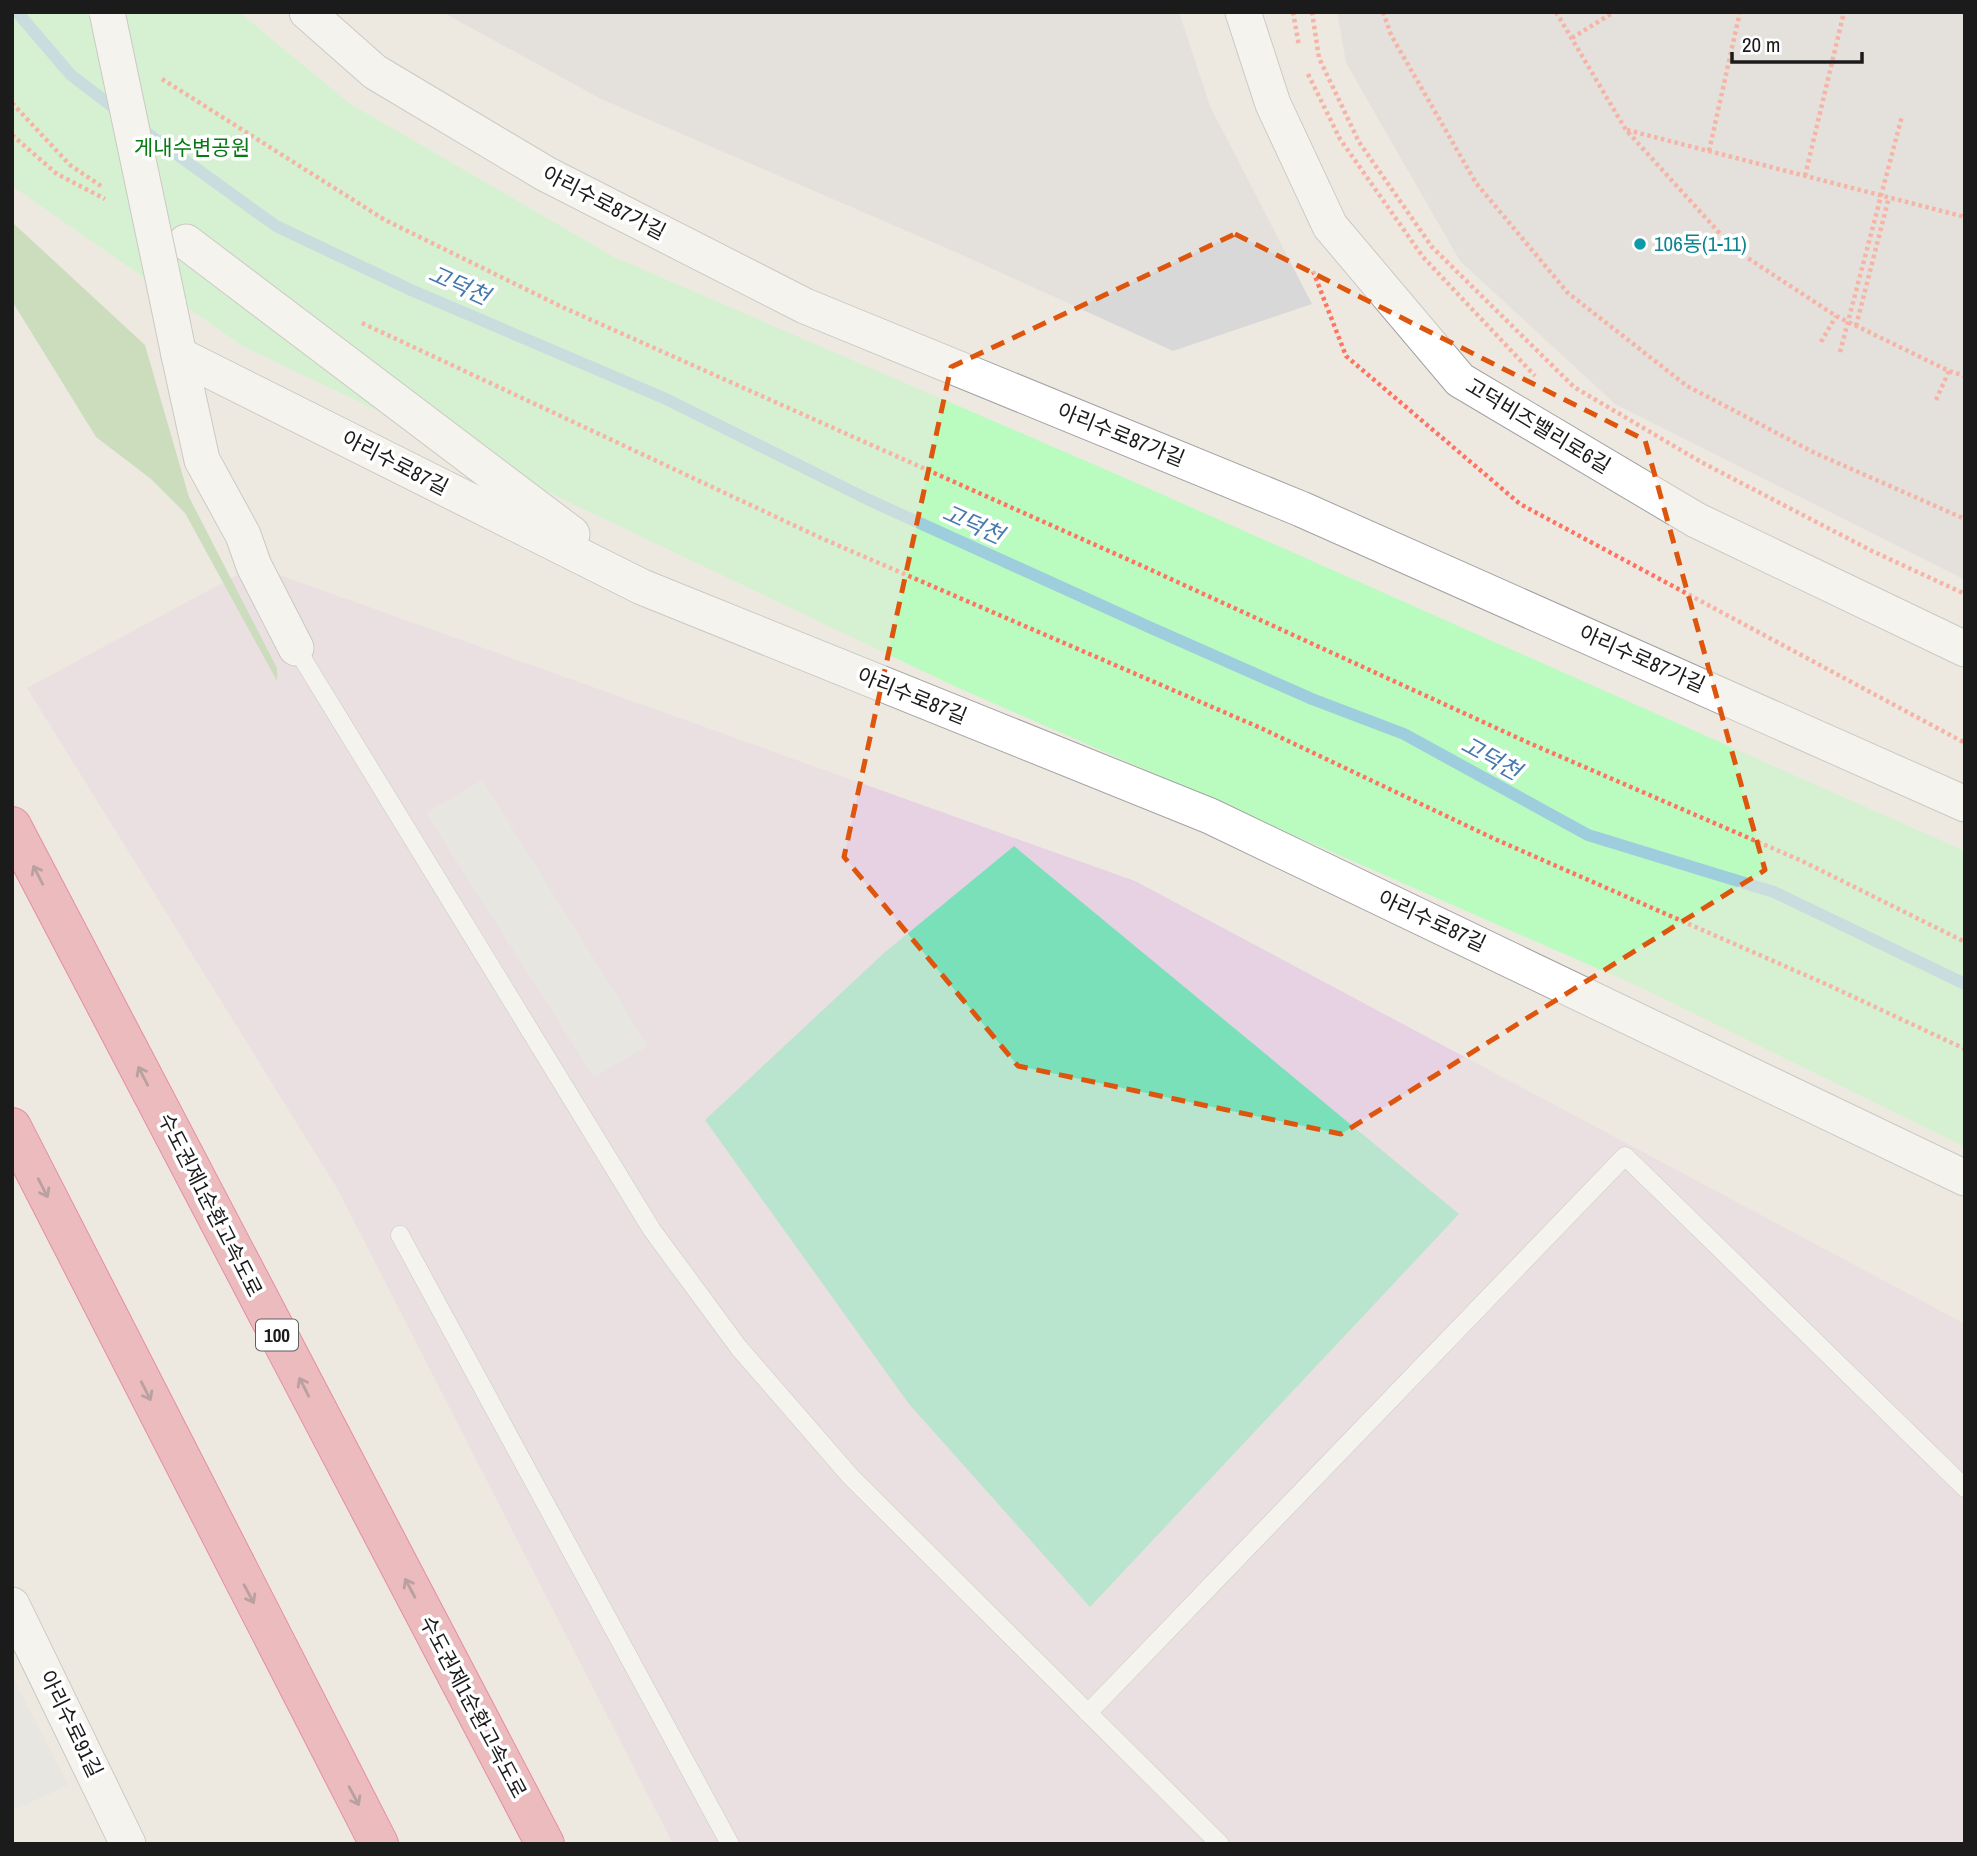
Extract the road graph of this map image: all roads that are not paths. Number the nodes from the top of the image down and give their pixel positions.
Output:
1 (107, 12) edge
2 (307, 12) edge
3 (1243, 12) edge
4 (187, 242) dead end
5 (179, 355) junction
6 (642, 587) junction
7 (296, 648) joint
8 (1965, 649) edge
9 (1965, 804) edge
10 (12, 826) edge
11 (12, 1127) edge
12 (1965, 1178) edge
13 (400, 1235) dead end
14 (1965, 1488) edge
15 (12, 1605) edge
16 (1088, 1713) junction
17 (128, 1844) edge
18 (379, 1844) edge
19 (545, 1844) edge
20 (730, 1844) edge
21 (1220, 1844) edge

1 - 5 street, bridge
2 - 9 street, 아리수로87가길
3 - 8 street, 고덕비즈밸리로6길
4 - 6 street
5 - 6 street, 아리수로87길
5 - 7 street
6 - 12 street, 아리수로87길
7 - 16 lane
19 -> 10 highway, 수도권제1순환고속도로 / 100
11 -> 18 highway
13 - 20 lane
14 - 16 lane
15 - 17 street, 아리수로91길
16 - 21 lane

